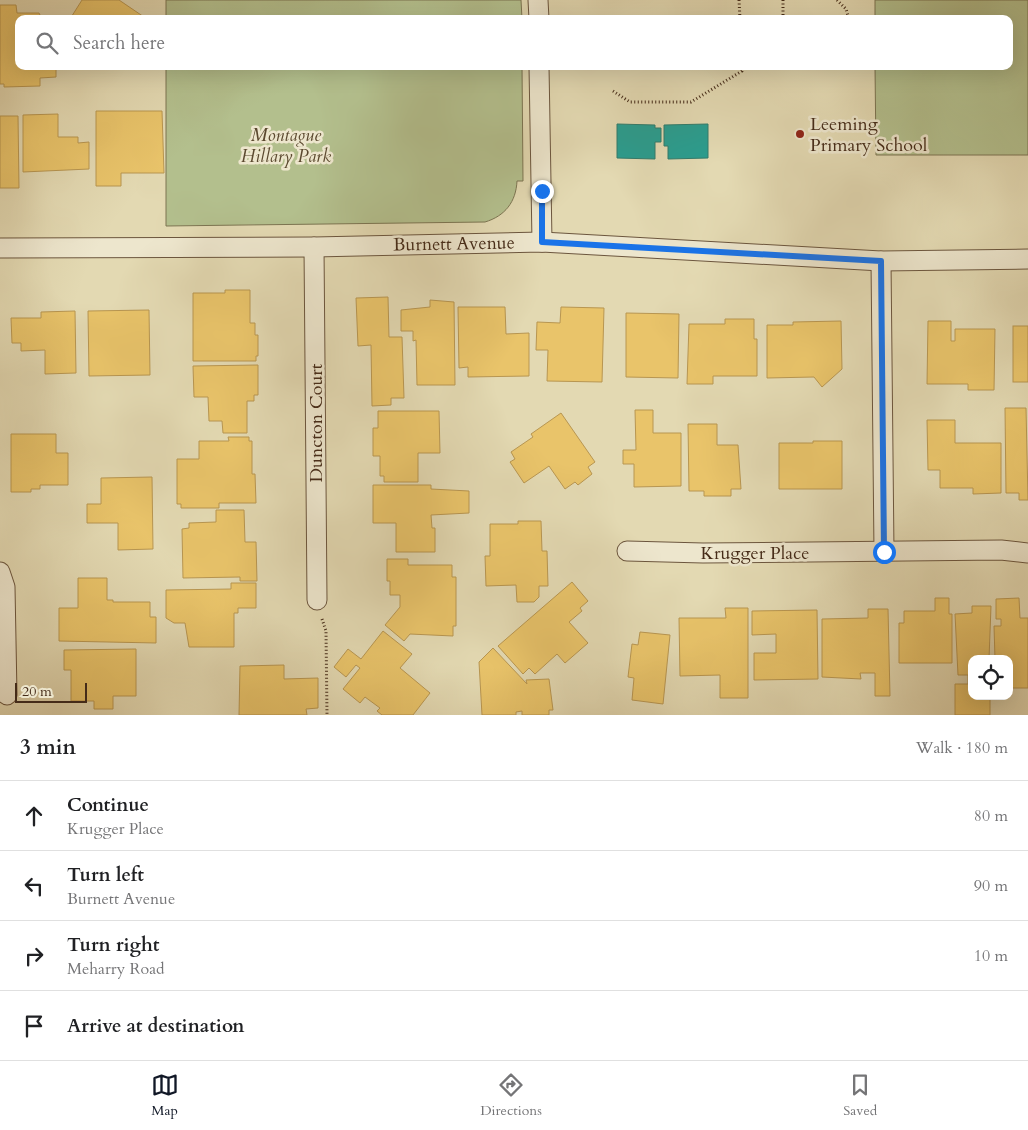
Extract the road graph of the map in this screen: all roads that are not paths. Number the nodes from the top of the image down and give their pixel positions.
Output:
1 (538, 0) edge
2 (539, 15) edge
3 (539, 70) edge
4 (542, 242) junction
5 (314, 247) junction
6 (0, 248) edge
7 (1028, 259) edge
8 (881, 261) junction
9 (627, 551) dead end
10 (884, 552) junction
11 (1028, 553) edge
12 (0, 572) edge
13 (317, 600) road end
14 (7, 694) dead end

1 - 2 street
3 - 4 street
4 - 5 street, Burnett Avenue
4 - 8 street, Burnett Avenue
5 - 6 street, Burnett Avenue
5 - 13 street, Duncton Court
7 - 8 street, Burnett Avenue
8 - 10 street
9 - 10 street, Krugger Place
10 - 11 street, Krugger Place
12 - 14 street

